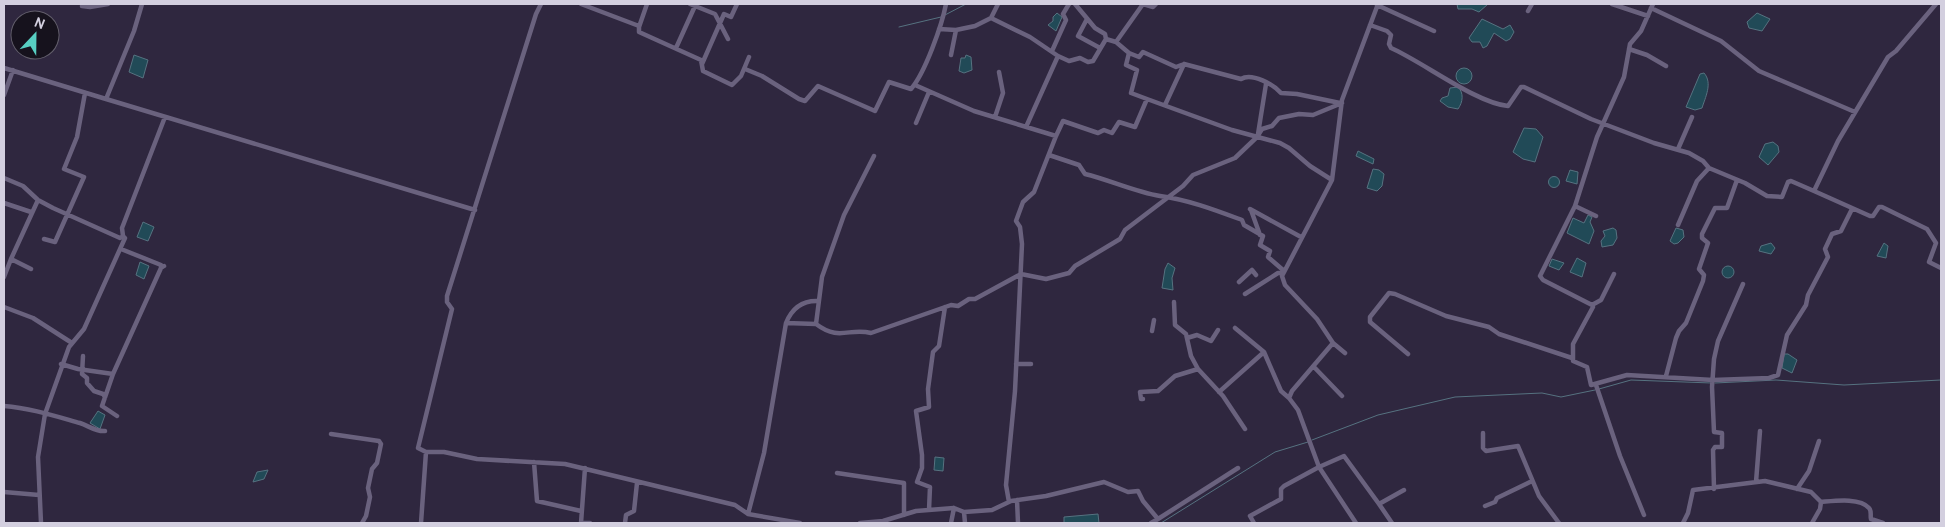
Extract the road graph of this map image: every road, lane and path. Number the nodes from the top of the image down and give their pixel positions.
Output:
1 (108, 4) edge
2 (142, 4) edge
3 (541, 4) edge
4 (580, 4) edge
5 (647, 4) edge
6 (737, 4) edge
7 (946, 4) edge
8 (998, 4) edge
9 (1069, 4) edge
10 (1075, 4) edge
11 (1143, 4) edge
12 (1156, 4) edge
13 (1377, 4) edge
14 (1532, 4) edge
15 (1612, 4) edge
16 (1936, 4) edge
17 (693, 5) edge
18 (82, 6) dead end
19 (1080, 6) edge
20 (1652, 6) edge
21 (1528, 11) dead end
22 (1648, 16) junction
23 (991, 18) junction
24 (1088, 19) junction
25 (720, 25) junction
26 (1370, 25) junction
27 (639, 28) junction
28 (939, 29) junction
29 (956, 30) junction
30 (1434, 31) dead end
31 (728, 39) dead end
32 (1106, 40) junction
33 (1116, 42) junction
34 (676, 48) junction
35 (1100, 48) junction
36 (1629, 49) junction
37 (1052, 51) junction
38 (1130, 53) junction
39 (950, 55) dead end
40 (1058, 56) junction
41 (749, 57) dead end
42 (1184, 64) junction
43 (701, 66) junction
44 (1666, 66) dead end
45 (4, 68) edge
46 (745, 69) junction
47 (13, 70) junction
48 (999, 72) dead end
49 (1266, 84) junction
50 (915, 85) junction
51 (929, 92) junction
52 (85, 93) junction
53 (4, 96) edge
54 (106, 99) junction
55 (1147, 99) junction
56 (1342, 103) junction
57 (1165, 105) junction
58 (1855, 112) junction
59 (165, 117) junction
60 (995, 117) junction
61 (1692, 118) dead end
62 (916, 123) dead end
63 (1602, 123) junction
64 (1026, 127) junction
65 (1056, 136) junction
66 (1257, 137) junction
67 (1678, 149) junction
68 (1049, 155) junction
69 (874, 156) dead end
70 (1709, 168) junction
71 (4, 178) edge
72 (1332, 180) junction
73 (1737, 180) junction
74 (1814, 191) junction
75 (1171, 196) junction
76 (38, 200) junction
77 (4, 202) edge
78 (1575, 206) junction
79 (1852, 209) junction
80 (475, 210) junction
81 (31, 212) junction
82 (67, 214) junction
83 (1596, 216) dead end
84 (1678, 225) dead end
85 (1260, 235) junction
86 (123, 236) junction
87 (1302, 237) junction
88 (44, 239) dead end
89 (121, 249) junction
90 (11, 259) junction
91 (1941, 268) edge
92 (31, 269) dead end
93 (1283, 272) junction
94 (1021, 274) junction
95 (1614, 274) dead end
96 (1256, 275) dead end
97 (4, 277) edge
98 (1239, 282) dead end
99 (1744, 284) dead end
100 (1245, 294) dead end
101 (819, 300) junction
102 (1174, 302) dead end
103 (1592, 305) junction
104 (4, 307) edge
105 (945, 307) junction
106 (1154, 320) dead end
107 (786, 323) junction
108 (816, 324) junction
109 (1235, 328) dead end
110 (1152, 330) dead end
111 (1218, 330) dead end
112 (1187, 338) junction
113 (72, 342) junction
114 (1333, 343) junction
115 (1264, 352) junction
116 (1345, 353) dead end
117 (1408, 354) dead end
118 (83, 356) dead end
119 (1572, 358) junction
120 (61, 364) junction
121 (1016, 364) junction
122 (1031, 364) dead end
123 (1314, 367) junction
124 (83, 369) junction
125 (1198, 369) junction
126 (113, 374) junction
127 (1666, 376) junction
128 (1713, 382) junction
129 (1596, 385) junction
130 (1219, 392) junction
131 (1342, 396) dead end
132 (105, 397) junction
133 (1289, 398) junction
134 (1142, 399) dead end
135 (4, 406) edge
136 (45, 414) junction
137 (117, 416) dead end
138 (1245, 429) dead end
139 (105, 431) dead end
140 (1760, 431) dead end
141 (1482, 433) dead end
142 (331, 434) dead end
143 (1819, 441) dead end
144 (426, 452) junction
145 (534, 462) junction
146 (1319, 467) junction
147 (585, 468) junction
148 (1238, 468) dead end
149 (837, 473) dead end
150 (1532, 481) junction
151 (1756, 482) junction
152 (637, 483) junction
153 (1714, 489) junction
154 (1797, 489) junction
155 (1404, 490) dead end
156 (4, 492) edge
157 (39, 495) junction
158 (1018, 500) junction
159 (1009, 502) junction
160 (1821, 502) junction
161 (1378, 504) junction
162 (1486, 506) dead end
163 (954, 508) junction
164 (930, 510) junction
165 (581, 511) junction
166 (964, 512) junction
167 (748, 514) junction
168 (904, 515) junction
169 (1644, 515) dead end
170 (1158, 519) junction
171 (781, 522) edge
172 (41, 523) edge
173 (362, 523) edge
174 (421, 523) edge
175 (582, 523) edge
176 (590, 523) edge
177 (625, 523) edge
178 (800, 523) edge
179 (860, 523) edge
180 (951, 523) edge
181 (965, 523) edge
182 (1018, 523) edge
183 (1151, 523) edge
184 (1254, 523) edge
185 (1356, 523) edge
186 (1392, 523) edge
187 (1559, 523) edge
188 (1683, 523) edge
189 (1812, 523) edge
190 (1883, 523) edge

1 - 18 street
2 - 54 street
3 - 80 street
4 - 27 street
5 - 27 street
6 - 25 street
7 - 28 street
8 - 23 street
9 - 37 street
10 - 19 street
11 - 12 street
11 - 33 street
13 - 26 street
13 - 30 street
14 - 21 street
15 - 22 street
16 - 58 street
17 - 25 street
17 - 34 street
19 - 24 street
20 - 22 street
20 - 58 street
22 - 36 street
23 - 29 street
23 - 37 street
24 - 32 street
24 - 35 street
25 - 31 street
25 - 43 street
26 - 56 street
26 - 63 street
27 - 34 street
28 - 29 street
28 - 50 street
29 - 39 street
32 - 33 street
32 - 35 street
33 - 38 street
34 - 43 street
35 - 40 street
36 - 44 street
36 - 63 street
37 - 40 street
38 - 42 street
38 - 55 street
40 - 64 street
41 - 46 street
42 - 49 street
42 - 57 street
43 - 46 street
45 - 47 street
46 - 50 street
47 - 52 street
47 - 53 street
48 - 60 street
49 - 56 street
49 - 66 street
50 - 51 street
51 - 60 street
51 - 62 street
52 - 54 street
52 - 82 street
54 - 59 street
55 - 57 street
55 - 65 street
56 - 66 street
56 - 72 street
57 - 66 street
58 - 74 street
59 - 80 street
59 - 86 street
60 - 64 street
61 - 67 street
63 - 67 street
63 - 78 street
64 - 65 street
65 - 68 street
66 - 72 street
66 - 75 street
67 - 70 street
68 - 75 street
68 - 94 street
69 - 101 street
70 - 73 street
70 - 84 street
71 - 76 street
72 - 87 street
73 - 74 street
73 - 127 street
74 - 79 street
75 - 85 street
75 - 94 street
76 - 81 street
76 - 82 street
77 - 81 street
78 - 83 street
78 - 103 street
79 - 91 street
79 - 128 street
80 - 144 street
81 - 90 street
82 - 86 street
82 - 88 street
85 - 87 street
85 - 93 street
86 - 89 street
87 - 93 street
89 - 113 street
89 - 126 street
90 - 92 street
90 - 97 street
93 - 100 street
93 - 114 street
94 - 105 street
94 - 121 street
95 - 103 street
96 - 98 street
99 - 128 street
101 - 107 street
101 - 108 street
102 - 112 street
103 - 119 street
104 - 113 street
105 - 108 street
105 - 164 street
106 - 110 street
107 - 108 street
107 - 167 street
109 - 115 street
111 - 112 street
112 - 125 street
113 - 120 street
114 - 116 street
114 - 123 street
115 - 130 street
115 - 133 street
117 - 119 street
118 - 124 street
119 - 129 street
120 - 124 street
120 - 136 street
121 - 122 street
121 - 159 street
123 - 131 street
123 - 133 street
124 - 126 street
124 - 132 street
125 - 130 street
125 - 134 street
126 - 132 street
127 - 128 street
127 - 129 street
128 - 153 street
129 - 169 street
130 - 138 street
132 - 137 street
133 - 146 street
135 - 136 street
136 - 139 street
136 - 157 street
140 - 151 street
141 - 150 street
142 - 173 street
143 - 154 street
144 - 145 street
144 - 174 street
145 - 147 street
145 - 165 street
146 - 161 street
146 - 184 street
146 - 185 street
147 - 152 street
147 - 165 street
148 - 170 street
149 - 168 street
150 - 162 street
150 - 187 street
151 - 153 street
151 - 154 street
152 - 167 street
152 - 177 street
153 - 188 street
154 - 160 street
155 - 161 street
156 - 157 street
157 - 172 street
158 - 159 street
158 - 170 street
158 - 182 street
159 - 166 street
160 - 189 street
160 - 190 street
161 - 186 street
163 - 164 street
163 - 166 street
163 - 180 street
164 - 168 street
165 - 175 street
166 - 181 street
167 - 171 street
168 - 179 street
170 - 183 street
171 - 178 street
175 - 176 street

